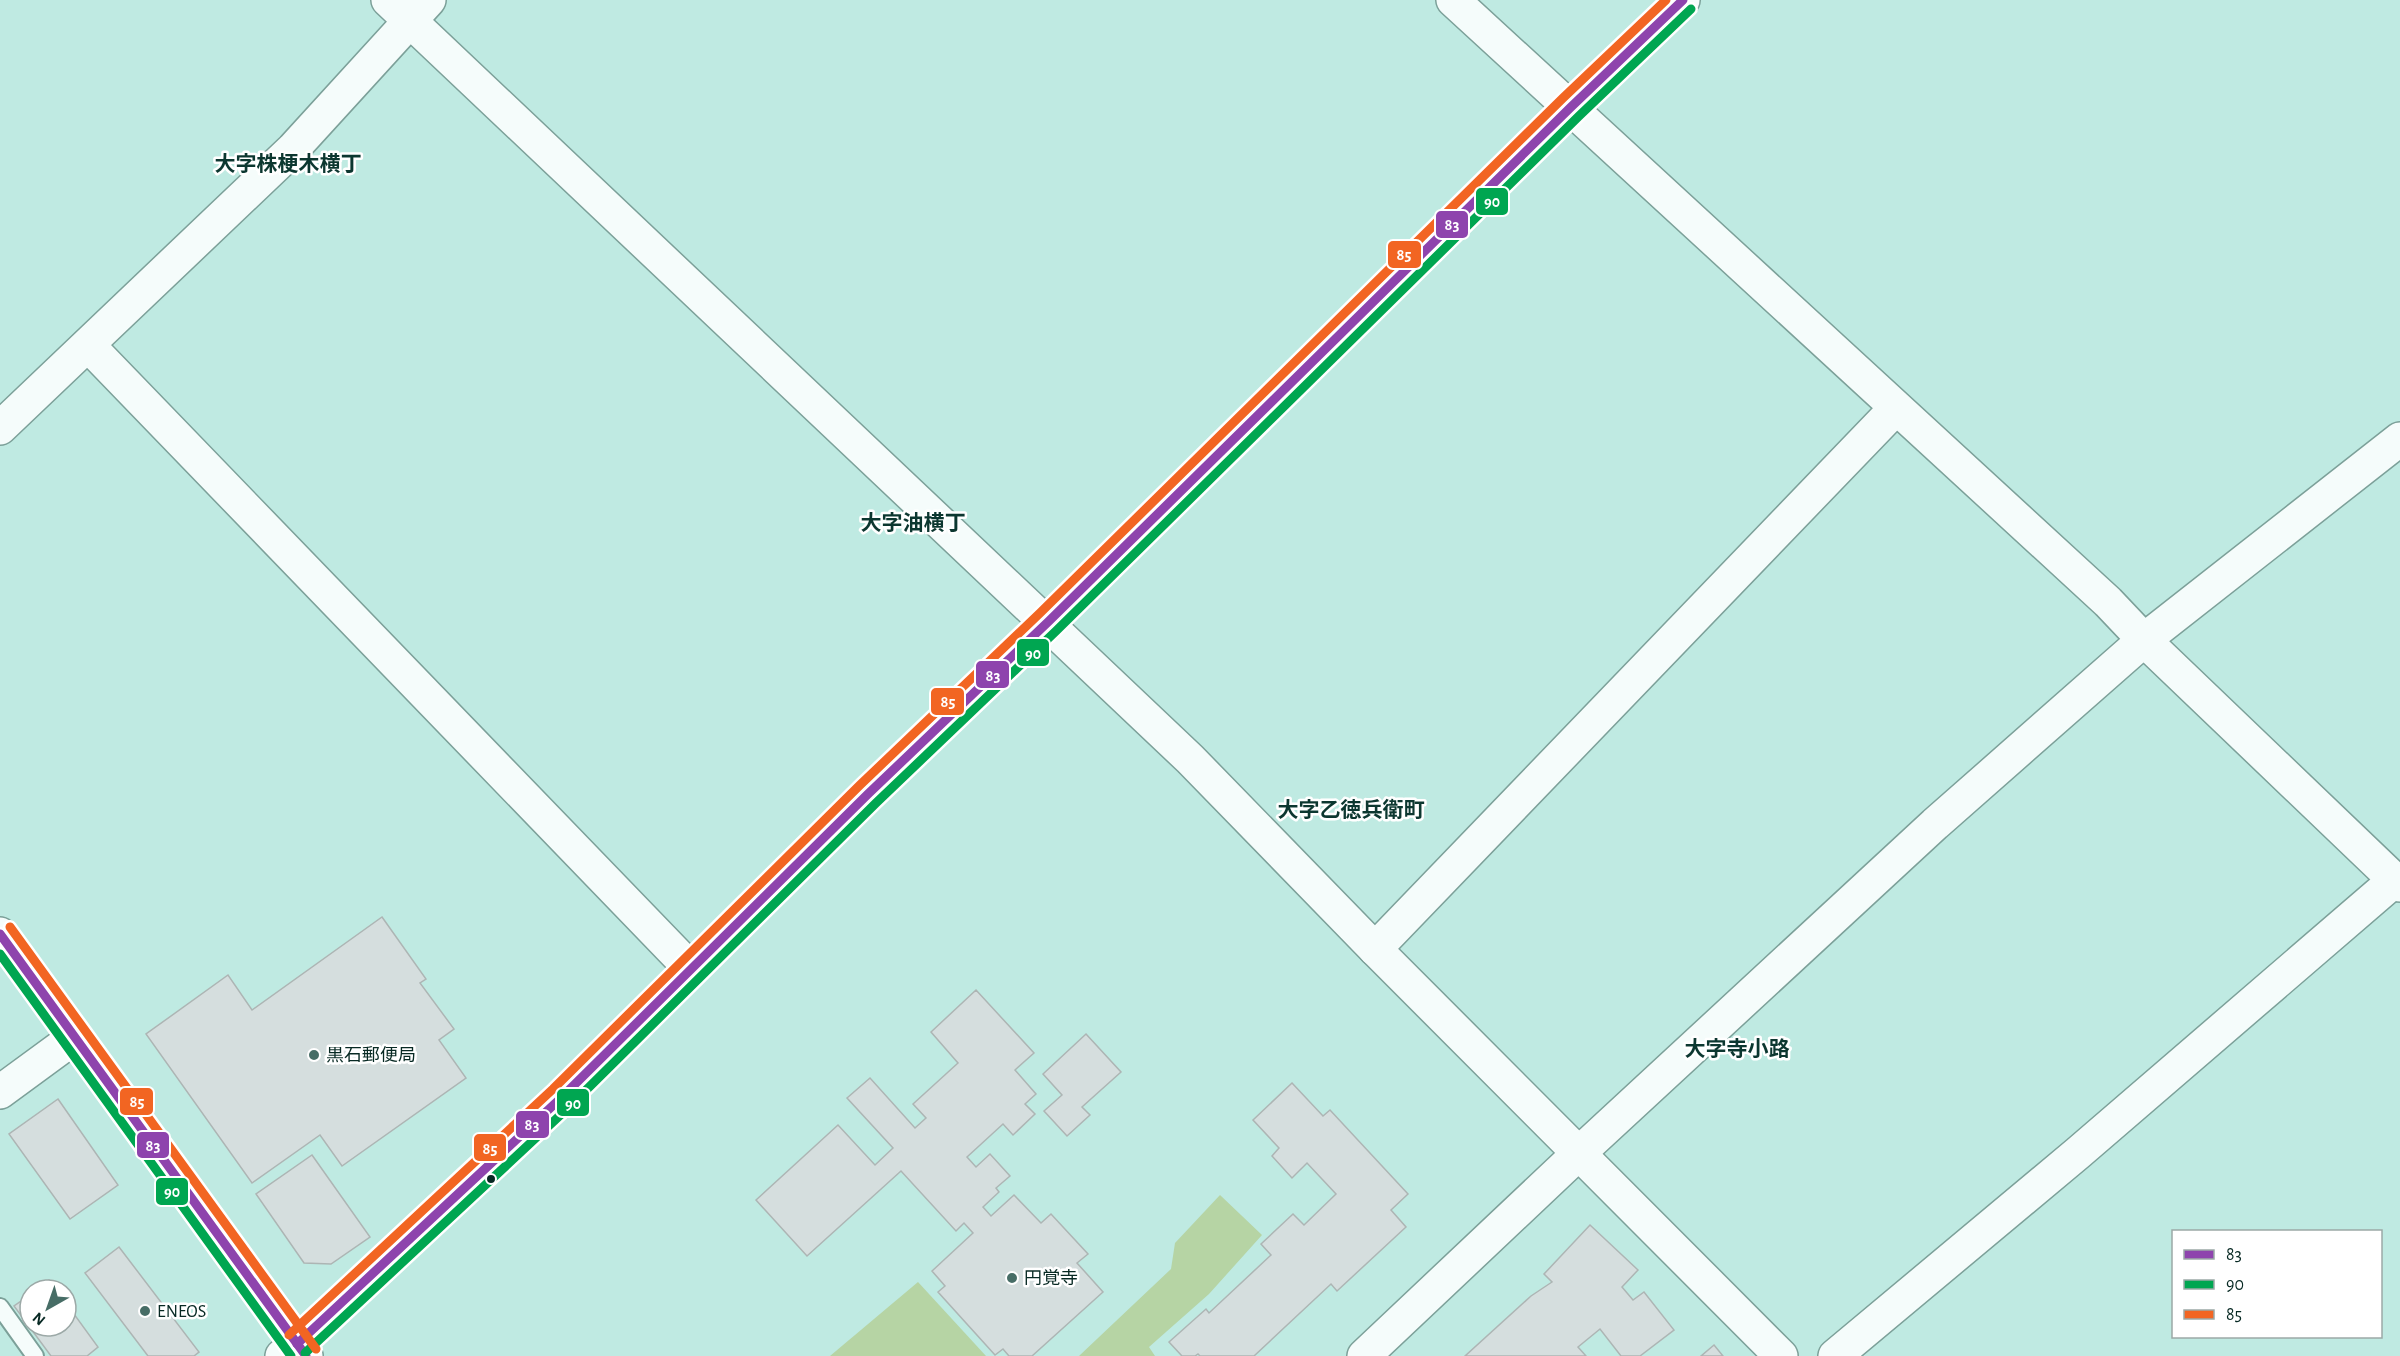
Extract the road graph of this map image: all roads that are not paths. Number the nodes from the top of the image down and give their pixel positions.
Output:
1 (1453, 0) edge
2 (1683, 0) edge
3 (409, 7) edge
4 (1571, 107) junction
5 (88, 345) junction
6 (1896, 408) junction
7 (0, 428) edge
8 (2400, 439) edge
9 (1048, 622) junction
10 (2144, 640) junction
11 (2397, 882) edge
12 (0, 934) edge
13 (1375, 949) junction
14 (692, 969) junction
15 (75, 1037) junction
16 (0, 1092) edge
17 (1578, 1154) junction
18 (0, 1307) edge
19 (295, 1352) edge
20 (35, 1356) edge
21 (1364, 1356) edge
22 (1781, 1356) edge
23 (1835, 1356) edge

1 - 4 street
2 - 4 street
3 - 5 street
3 - 9 street
4 - 6 street
4 - 9 street
5 - 7 street
5 - 14 street
6 - 10 street
6 - 13 street
8 - 10 street
9 - 13 street
9 - 14 street
10 - 11 street
10 - 17 street
11 - 23 street
12 - 15 street
13 - 17 street
14 - 19 street
15 - 16 street
15 - 19 street
17 - 21 street
17 - 22 street
18 - 20 lane

